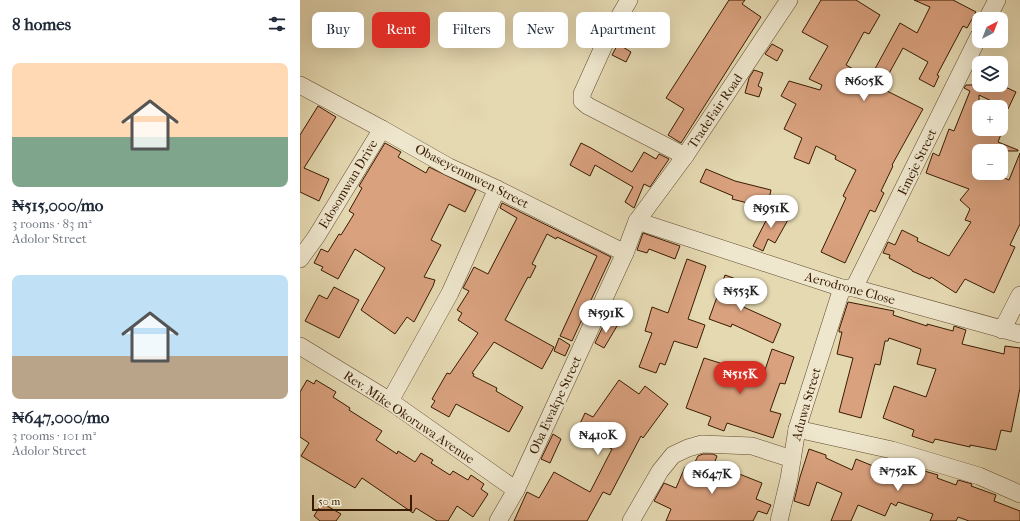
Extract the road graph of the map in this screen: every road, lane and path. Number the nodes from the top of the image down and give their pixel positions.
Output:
1 (629, 0) edge
2 (789, 0) edge
3 (997, 0) edge
4 (991, 12) edge
5 (973, 48) edge
6 (300, 85) edge
7 (382, 129) junction
8 (685, 156) junction
9 (497, 189) junction
10 (637, 221) junction
11 (625, 253) junction
12 (300, 259) edge
13 (848, 288) junction
14 (1020, 295) edge
15 (1002, 330) junction
16 (1020, 334) edge
17 (300, 346) edge
18 (390, 401) junction
19 (797, 429) junction
20 (792, 459) junction
21 (516, 490) junction
22 (1020, 494) edge
23 (498, 521) edge
24 (631, 521) edge
25 (779, 521) edge

1 - 8 street
2 - 8 street, TradeFair Road
3 - 4 street
5 - 13 street, Emeje Street
6 - 7 street, Obaseyenmwen Street
7 - 9 street, Obaseyenmwen Street
7 - 12 street, Edosomwan Drive
8 - 10 street, TradeFair Road
9 - 11 street, Obaseyenmwen Street
9 - 18 street
10 - 11 street, Oba Ewakpe Street
10 - 13 street, Aerodrone Close
11 - 21 street, Oba Ewakpe Street
13 - 15 street, Aerodrone Close
13 - 19 street, Aduwa Street
14 - 15 street
15 - 16 street, Aerodrone Close
17 - 18 street, Rev. Mike Okoruwa Avenue
18 - 21 street, Rev. Mike Okoruwa Avenue
19 - 20 street, Aduwa Street
19 - 22 street
20 - 24 street
20 - 25 street, Aduwa Street
21 - 23 street, Oba Ewakpe Street

